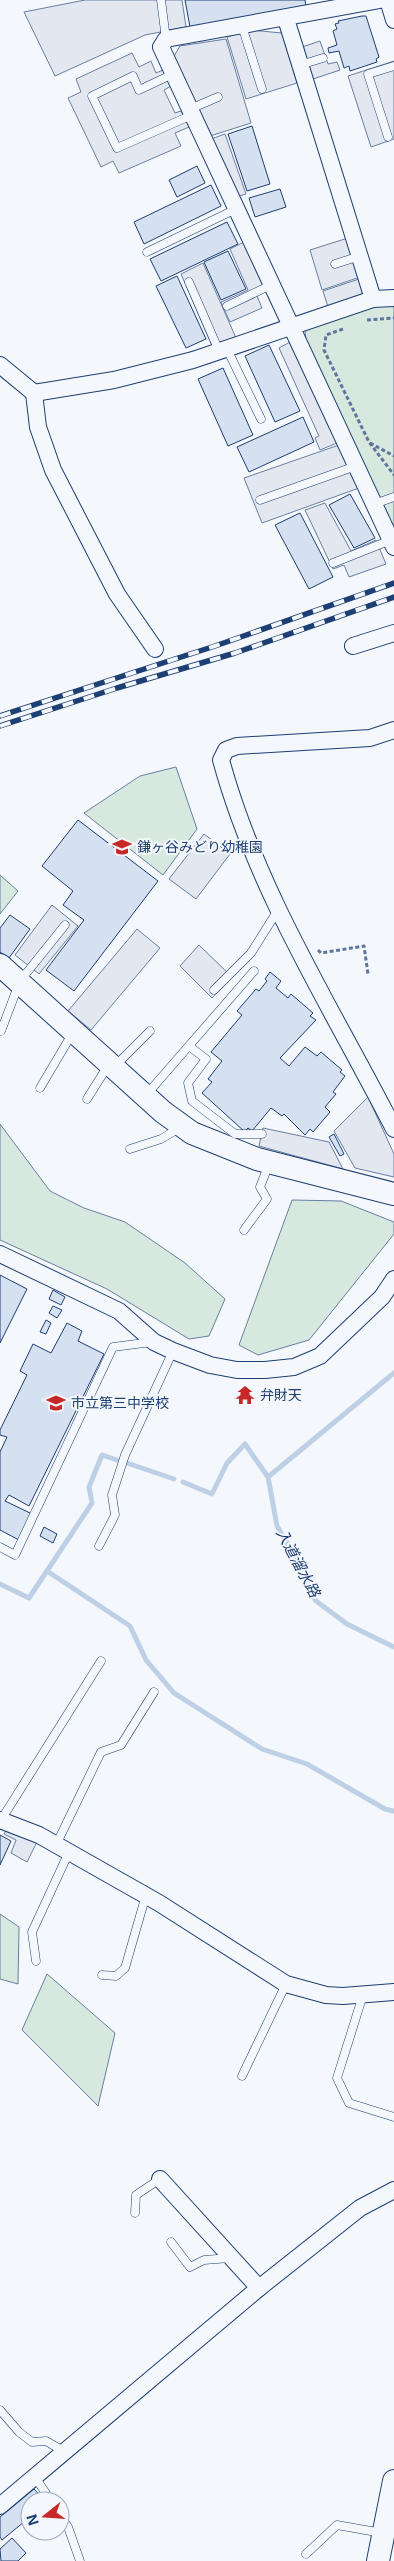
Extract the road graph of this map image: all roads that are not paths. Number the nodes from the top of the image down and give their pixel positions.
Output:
1 (161, 0) edge
2 (380, 0) edge
3 (388, 0) edge
4 (334, 4) edge
5 (286, 19) junction
6 (394, 20) edge
7 (242, 26) junction
8 (166, 39) junction
9 (323, 58) dead end
10 (300, 65) junction
11 (394, 66) edge
12 (173, 74) junction
13 (262, 89) dead end
14 (218, 97) dead end
15 (191, 112) junction
16 (388, 137) dead end
17 (236, 209) junction
18 (147, 252) dead end
19 (360, 256) junction
20 (335, 264) dead end
21 (189, 282) dead end
22 (271, 285) junction
23 (394, 298) edge
24 (374, 299) junction
25 (227, 306) dead end
26 (290, 327) junction
27 (223, 350) junction
28 (0, 365) edge
29 (34, 393) junction
30 (261, 419) dead end
31 (356, 466) junction
32 (394, 497) edge
33 (260, 500) dead end
34 (374, 504) junction
35 (392, 543) edge
36 (333, 563) dead end
37 (394, 633) edge
38 (353, 646) dead end
39 (156, 649) dead end
40 (394, 730) edge
41 (278, 910) junction
42 (65, 925) dead end
43 (0, 965) edge
44 (254, 971) dead end
45 (20, 981) junction
46 (214, 990) dead end
47 (74, 1030) junction
48 (2, 1031) dead end
49 (150, 1031) dead end
50 (188, 1046) junction
51 (112, 1065) junction
52 (40, 1088) dead end
53 (145, 1096) junction
54 (87, 1099) dead end
55 (183, 1126) junction
56 (394, 1129) edge
57 (262, 1134) dead end
58 (130, 1149) dead end
59 (270, 1162) junction
60 (394, 1194) edge
61 (244, 1230) dead end
62 (0, 1254) edge
63 (394, 1279) edge
64 (154, 1342) junction
65 (173, 1351) junction
66 (99, 1546) dead end
67 (0, 1547) edge
68 (101, 1661) dead end
69 (154, 1692) dead end
70 (1, 1820) edge
71 (63, 1849) junction
72 (146, 1895) junction
73 (36, 1960) dead end
74 (102, 1975) dead end
75 (286, 1984) junction
76 (394, 1992) edge
77 (363, 1995) junction
78 (242, 2076) dead end
79 (394, 2117) edge
80 (160, 2179) joint
81 (394, 2190) edge
82 (136, 2214) dead end
83 (171, 2242) dead end
84 (232, 2258) junction
85 (259, 2288) junction
86 (0, 2410) edge
87 (65, 2452) junction
88 (35, 2477) junction
89 (394, 2481) edge
90 (44, 2491) edge
91 (0, 2506) edge
92 (70, 2533) edge
93 (384, 2533) junction
94 (306, 2554) dead end
95 (80, 2561) edge
96 (378, 2561) edge

1 - 8 lane
2 - 4 street
3 - 6 street
4 - 5 street
5 - 7 street
5 - 10 street
7 - 8 street
7 - 13 lane
8 - 12 street
9 - 10 lane
10 - 19 street
11 - 16 lane
12 - 15 street
12 - 15 lane
14 - 15 lane
15 - 17 street
17 - 18 lane
17 - 22 street
19 - 20 lane
19 - 24 street
21 - 27 lane
22 - 25 lane
22 - 26 street
23 - 24 street
24 - 26 street
26 - 27 street
26 - 31 street
27 - 29 street
27 - 30 lane
28 - 29 street
29 - 39 street
31 - 33 lane
31 - 34 street
32 - 34 lane
34 - 35 street
35 - 36 lane
37 - 38 street
40 - 41 street
41 - 46 lane
41 - 56 street
42 - 45 lane
43 - 45 street
44 - 50 lane
45 - 47 street
45 - 48 lane
47 - 51 street
47 - 52 lane
49 - 51 lane
50 - 53 lane
50 - 57 lane
51 - 53 street
51 - 54 lane
53 - 55 street
55 - 58 lane
55 - 59 street
59 - 60 street
59 - 61 lane
62 - 64 street
63 - 65 street
64 - 65 street
64 - 67 lane
65 - 66 lane
68 - 70 lane
69 - 71 lane
70 - 71 street
71 - 72 street
71 - 73 lane
72 - 74 lane
72 - 75 street
75 - 77 street
75 - 78 lane
76 - 77 street
77 - 79 lane
80 - 82 lane
80 - 84 street
81 - 85 street
83 - 84 lane
84 - 85 street
85 - 87 street
86 - 87 lane
87 - 88 street
88 - 90 lane
88 - 91 street
89 - 93 street
92 - 95 lane
93 - 94 lane
93 - 96 street

